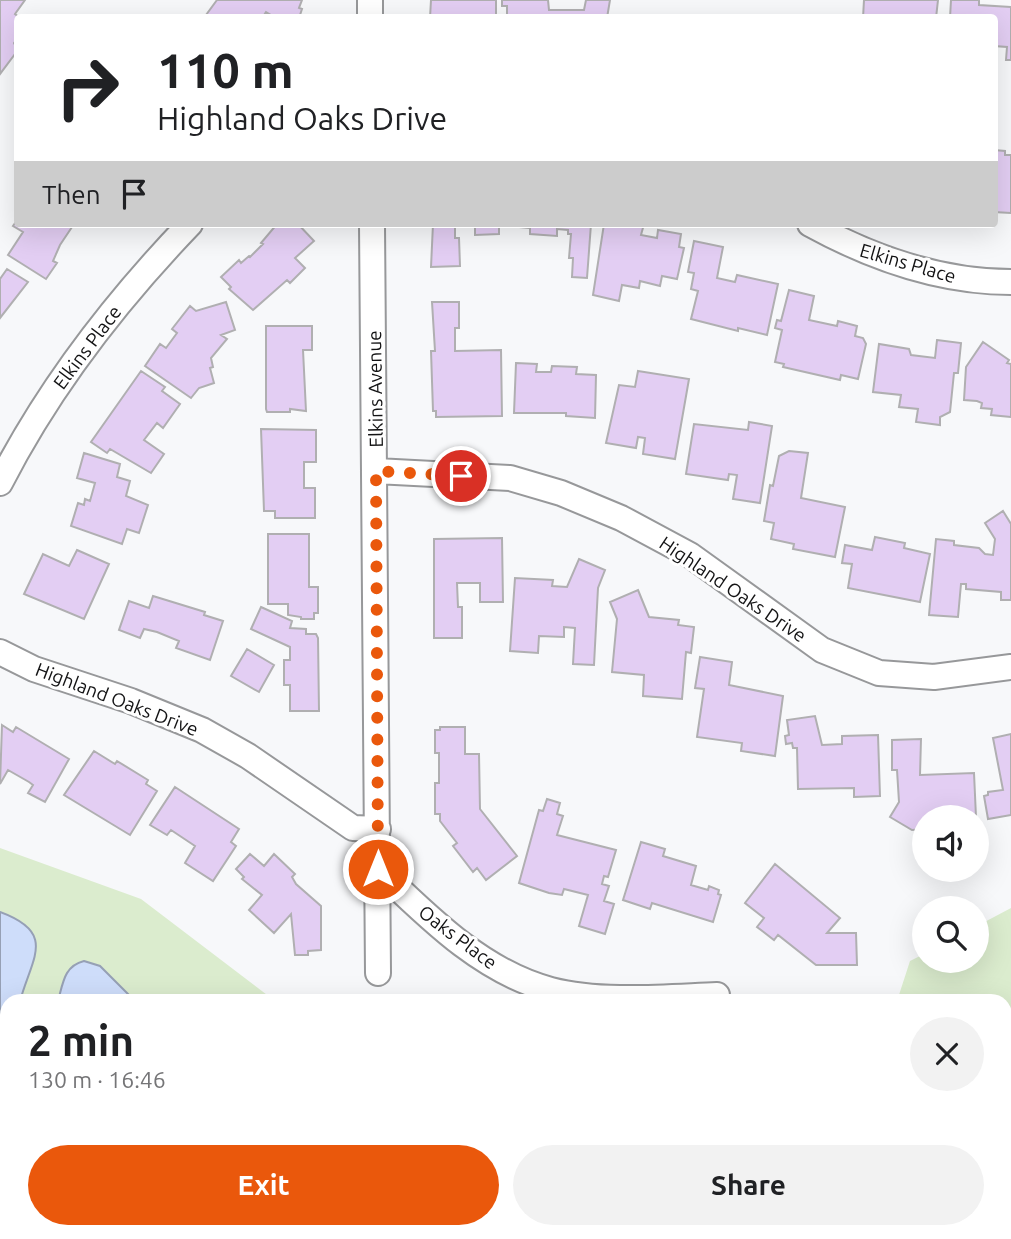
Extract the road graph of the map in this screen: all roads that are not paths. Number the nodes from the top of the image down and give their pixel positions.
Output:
1 (186, 228) edge
2 (372, 228) edge
3 (817, 228) edge
4 (1011, 282) edge
5 (376, 471) junction
6 (0, 483) edge
7 (0, 652) edge
8 (1011, 667) edge
9 (378, 829) junction
10 (378, 869) junction
11 (378, 973) dead end
12 (573, 994) edge

1 - 6 street, Elkins Place
2 - 5 street, Elkins Avenue
3 - 4 street, Elkins Place
5 - 8 street, Highland Oaks Drive
5 - 9 street, Elkins Avenue
7 - 9 street, Highland Oaks Drive
9 - 10 street, Elkins Avenue
10 - 11 street, Elkins Avenue
10 - 12 street, Oaks Place

